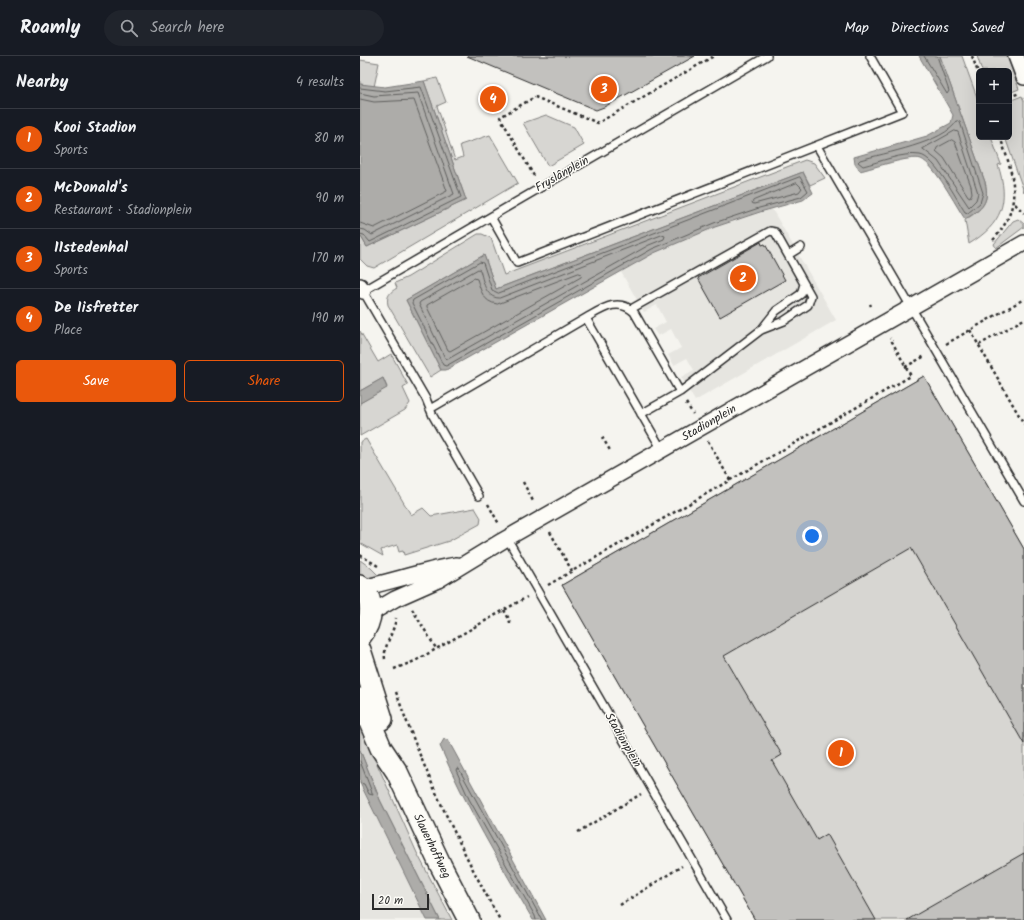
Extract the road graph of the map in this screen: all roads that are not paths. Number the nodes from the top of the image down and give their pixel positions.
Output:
1 (767, 56) edge
2 (870, 56) edge
3 (1016, 56) edge
4 (1024, 77) edge
5 (817, 146) junction
6 (492, 217) junction
7 (1024, 242) edge
8 (801, 247) dead end
9 (788, 255) junction
10 (804, 284) junction
11 (362, 288) edge
12 (912, 308) junction
13 (631, 309) junction
14 (586, 318) junction
15 (761, 330) junction
16 (680, 392) junction
17 (430, 409) junction
18 (641, 414) junction
19 (662, 450) junction
20 (479, 496) dead end
21 (1024, 501) edge
22 (507, 538) junction
23 (462, 564) junction
24 (361, 587) edge
25 (371, 613) junction
26 (360, 637) edge
27 (360, 650) edge
28 (360, 699) edge
29 (397, 772) junction
30 (469, 920) edge
31 (727, 920) edge

1 - 6 lane, Fryslânplein
2 - 5 lane
3 - 4 street
5 - 6 lane
5 - 12 lane
6 - 11 lane, Fryslânplein
7 - 12 street, Stadionplein
8 - 9 lane
9 - 10 lane
9 - 13 lane
10 - 15 lane
10 - 15 lane
11 - 17 lane
12 - 19 street, Stadionplein
12 - 21 lane
13 - 14 lane
13 - 16 lane
14 - 17 lane
14 - 18 lane
15 - 16 lane
16 - 18 lane
17 - 20 lane
18 - 19 lane
19 - 22 street, Stadionplein
22 - 23 street, Stadionplein
22 - 31 lane, Stadionplein
23 - 24 street, Stadionplein
23 - 25 street, Stadionplein
24 - 25 main road
25 - 26 main road
27 - 29 main road, Slauerhoffweg
28 - 29 main road, Slauerhoffweg
29 - 30 main road, Slauerhoffweg

